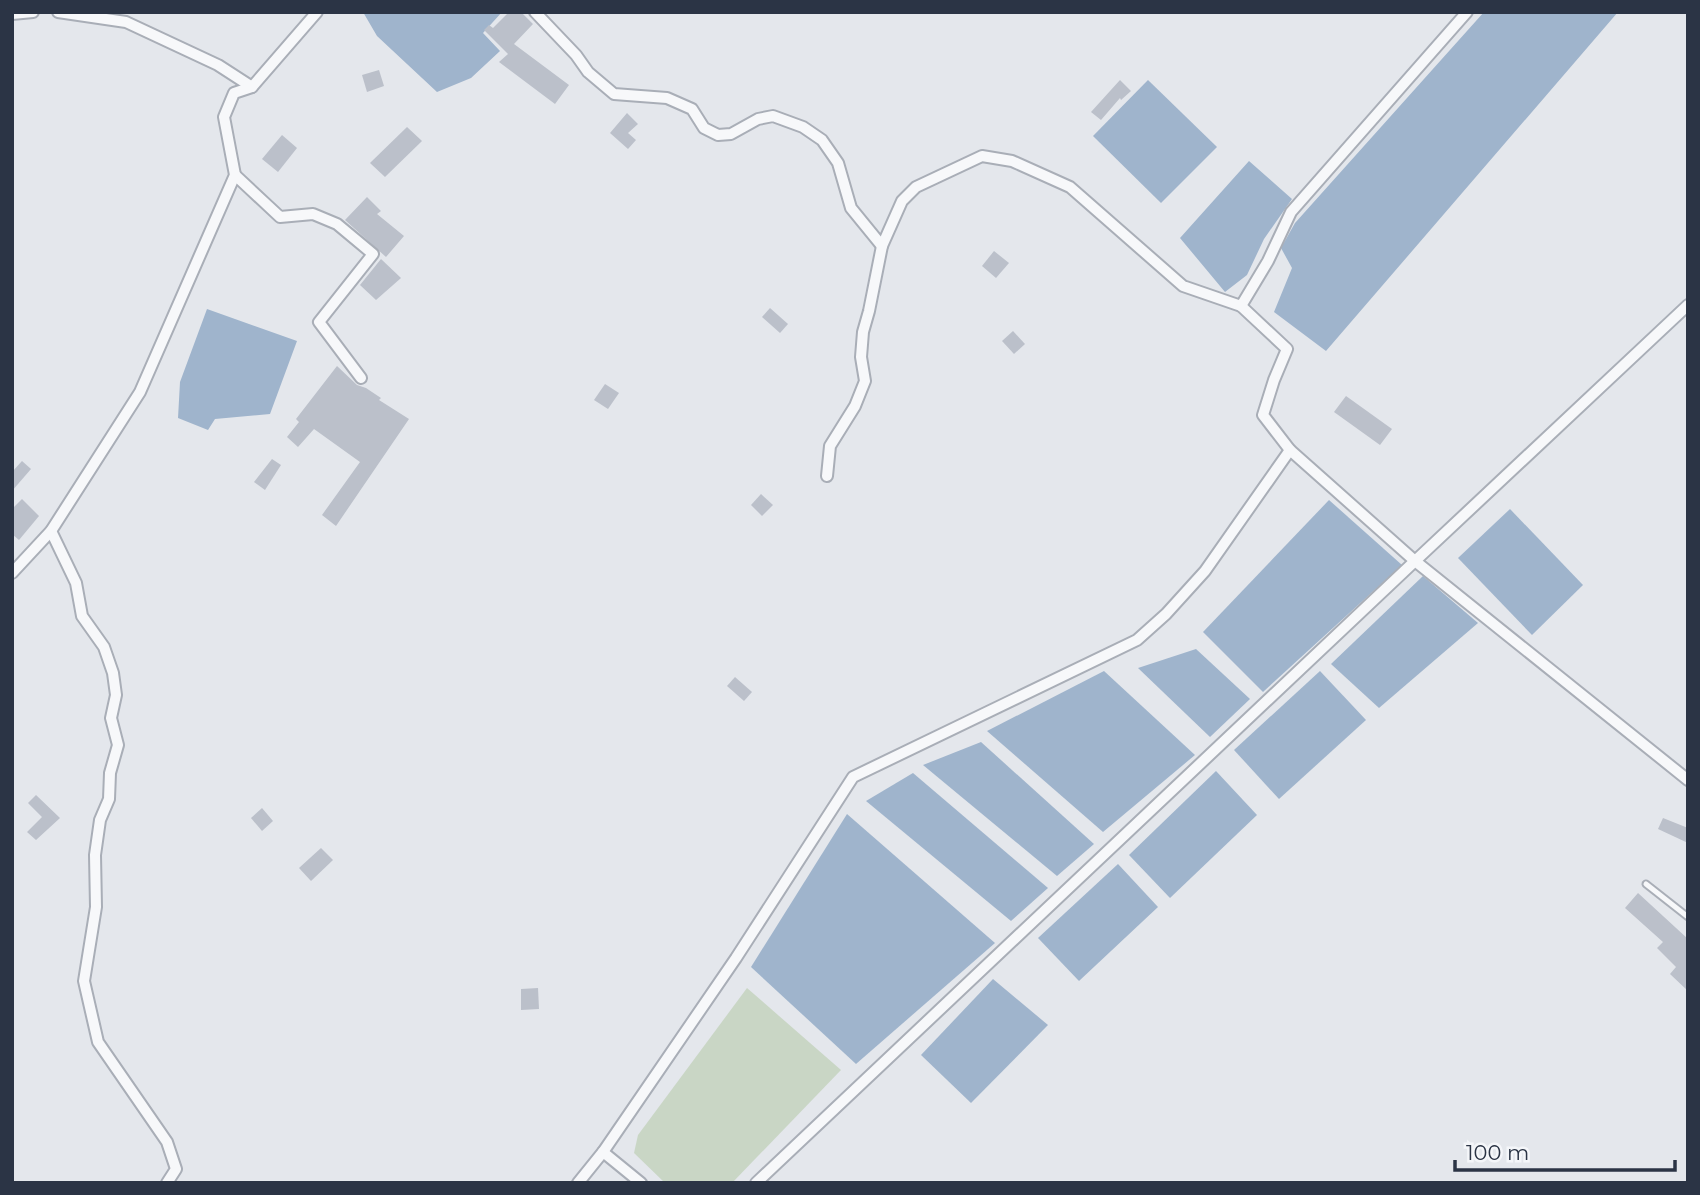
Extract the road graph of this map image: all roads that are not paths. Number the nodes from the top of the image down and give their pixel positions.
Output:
1 (33, 12) edge
2 (58, 12) edge
3 (317, 12) edge
4 (535, 12) edge
5 (1467, 12) edge
6 (12, 14) edge
7 (252, 87) junction
8 (235, 175) junction
9 (882, 246) junction
10 (1688, 305) edge
11 (1241, 306) junction
12 (361, 378) dead end
13 (1290, 450) junction
14 (827, 476) dead end
15 (51, 531) junction
16 (1415, 561) junction
17 (12, 573) edge
18 (1688, 780) edge
19 (1646, 884) dead end
20 (1688, 917) edge
21 (603, 1153) junction
22 (167, 1183) edge
23 (578, 1183) edge
24 (641, 1183) edge
25 (755, 1183) edge

1 - 6 street
2 - 7 street
3 - 7 street
4 - 9 street
5 - 11 street
7 - 8 street
8 - 12 street
8 - 15 street
9 - 11 street
9 - 14 street
10 - 16 street
11 - 13 street
13 - 16 street
13 - 21 street
15 - 17 street
15 - 22 street
16 - 18 street
16 - 25 street
19 - 20 lane
21 - 23 street
21 - 24 street

